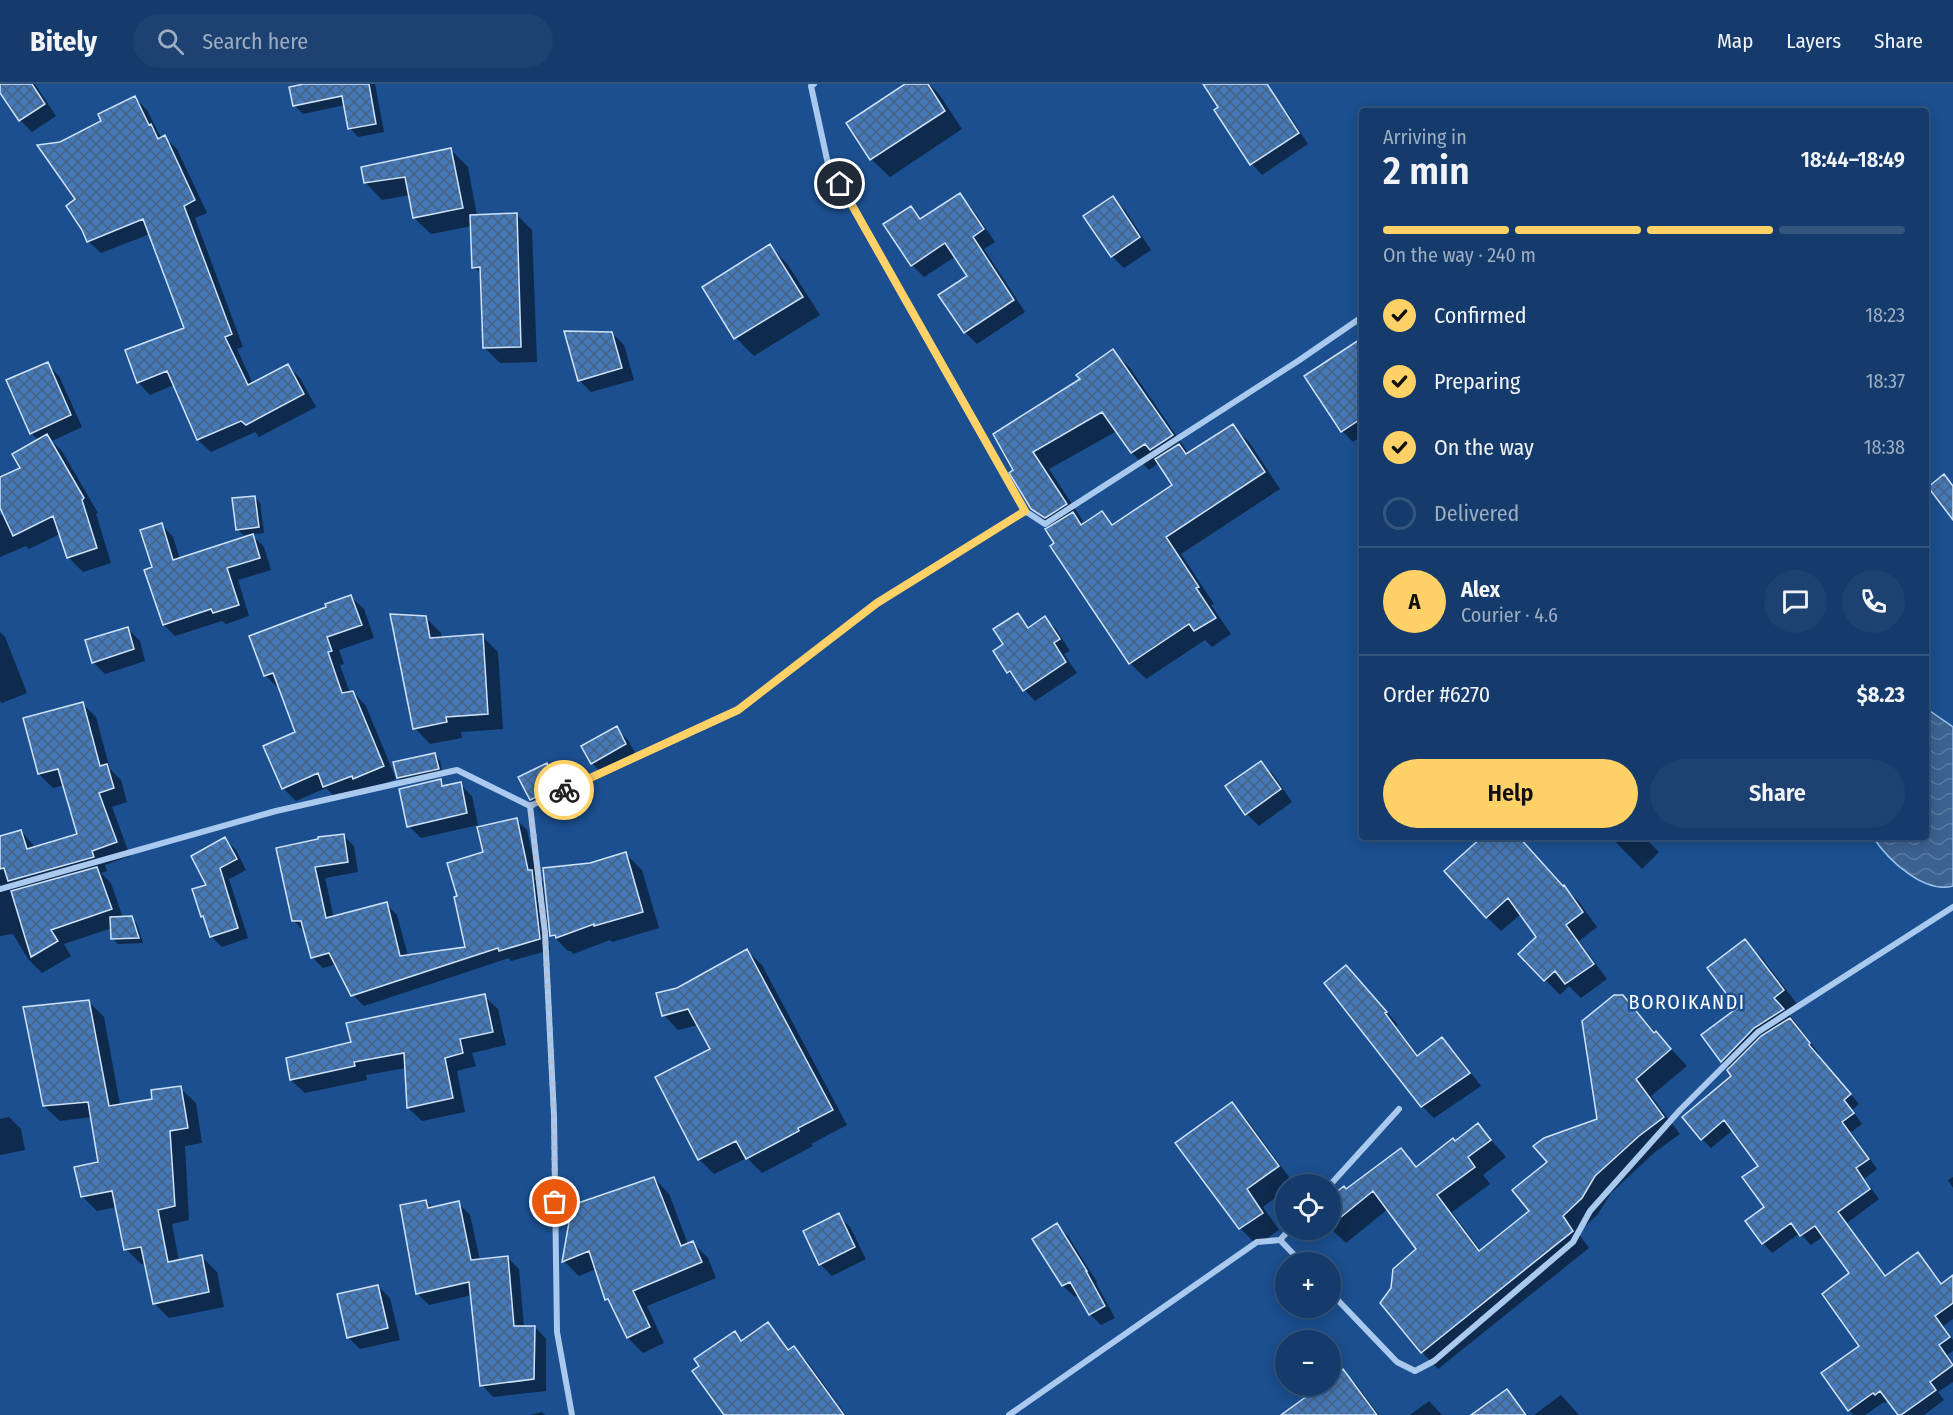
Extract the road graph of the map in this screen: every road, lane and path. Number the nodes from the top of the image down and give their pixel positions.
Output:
1 (814, 84) edge
2 (1359, 319) edge
3 (1025, 511) junction
4 (530, 806) junction
5 (0, 889) edge
6 (1953, 907) edge
7 (1399, 1109) dead end
8 (1340, 1174) edge
9 (1280, 1240) joint
10 (1291, 1252) edge
11 (1341, 1303) edge
12 (572, 1415) edge
13 (1009, 1415) edge

1 - 3 street
2 - 3 street
3 - 4 street
4 - 5 street
4 - 12 street
6 - 11 street
7 - 8 street
9 - 10 street
9 - 13 street

